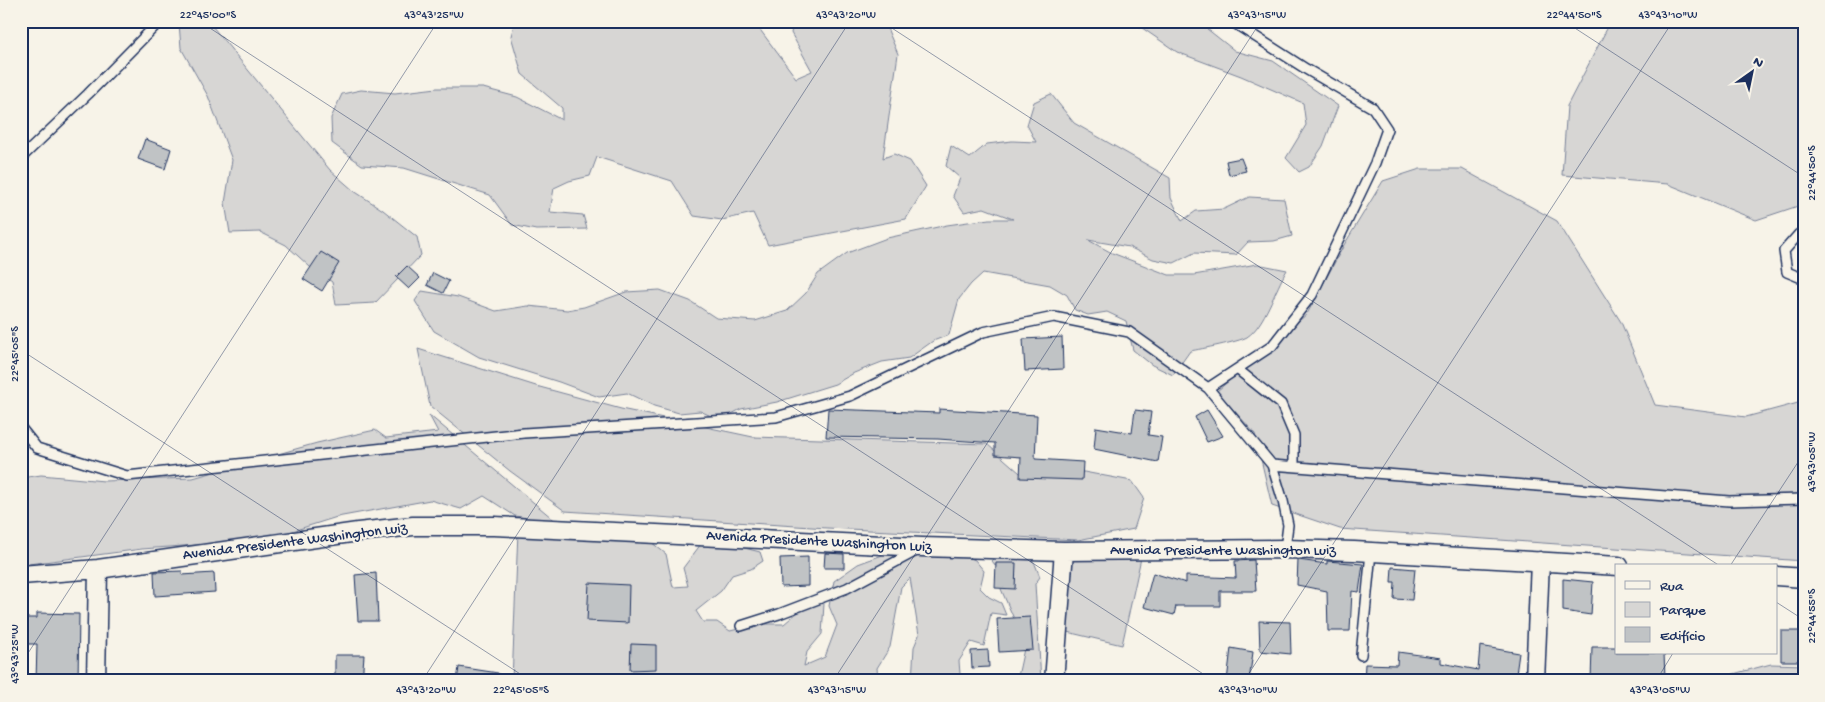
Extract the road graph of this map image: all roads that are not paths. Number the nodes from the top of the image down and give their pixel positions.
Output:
1 (160, 21) edge
2 (1231, 21) edge
3 (21, 158) edge
4 (1804, 232) edge
5 (1804, 279) edge
6 (1237, 369) junction
7 (1208, 388) junction
8 (21, 428) edge
9 (1272, 465) junction
10 (1294, 465) junction
11 (1804, 499) edge
12 (922, 547) junction
13 (1285, 549) junction
14 (1064, 551) junction
15 (1371, 552) junction
16 (1540, 561) junction
17 (1615, 566) edge
18 (98, 569) junction
19 (21, 575) edge
20 (1778, 576) edge
21 (1804, 578) edge
22 (741, 626) dead end
23 (1361, 655) dead end
24 (96, 681) edge
25 (1054, 681) edge
26 (1536, 681) edge

1 - 3 lane
2 - 6 lane
4 - 5 lane
6 - 7 lane
6 - 10 lane
7 - 8 lane
7 - 9 lane
9 - 10 lane
9 - 13 lane
10 - 11 lane
12 - 14 street, Avenida Presidente Washington Luiz
12 - 18 street, Avenida Presidente Washington Luiz
12 - 22 lane
13 - 14 street, Avenida Presidente Washington Luiz
13 - 15 street, Avenida Presidente Washington Luiz
14 - 25 street
15 - 16 street, Avenida Presidente Washington Luiz
15 - 23 lane
16 - 17 street, Avenida Presidente Washington Luiz
16 - 26 street
18 - 19 street, Avenida Presidente Washington Luiz
18 - 24 street
20 - 21 street

